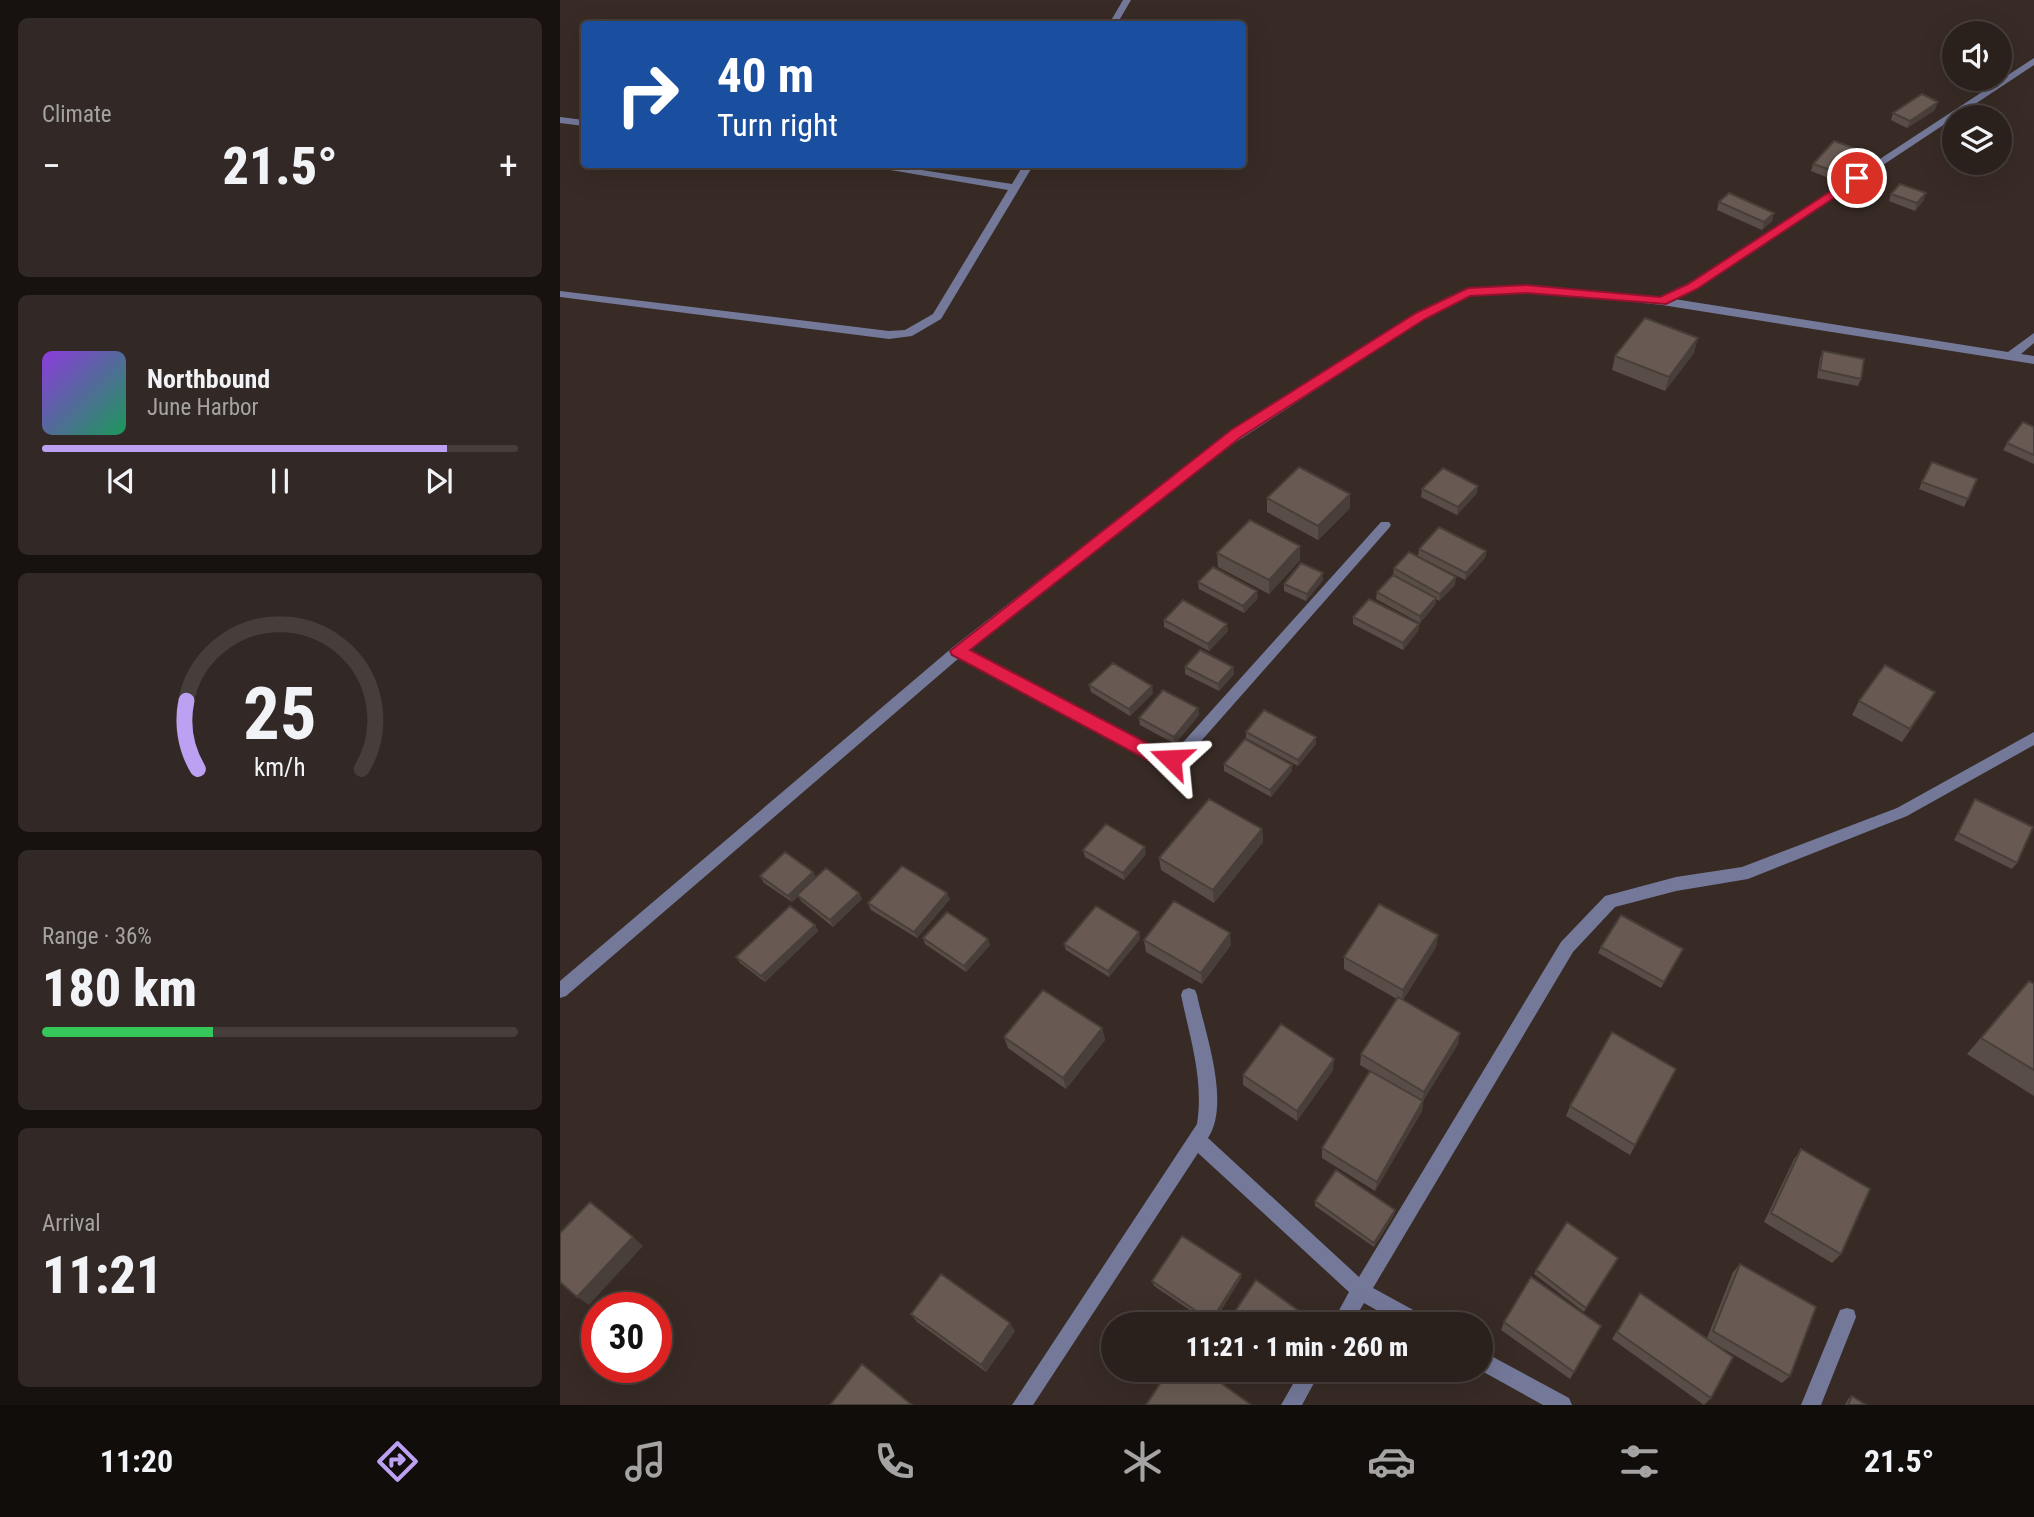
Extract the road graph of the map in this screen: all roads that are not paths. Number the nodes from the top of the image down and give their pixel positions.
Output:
1 (1127, 0) edge
2 (1114, 21) edge
3 (2034, 61) edge
4 (560, 120) edge
5 (581, 123) edge
6 (886, 168) edge
7 (1027, 168) edge
8 (1015, 188) junction
9 (560, 294) edge
10 (1662, 301) junction
11 (2034, 337) edge
12 (2011, 356) junction
13 (2034, 360) edge
14 (1385, 525) dead end
15 (958, 651) junction
16 (2034, 738) edge
17 (560, 991) edge
18 (1189, 995) dead end
19 (1196, 1139) junction
20 (1361, 1291) junction
21 (1348, 1312) edge
22 (1398, 1312) edge
23 (1847, 1317) dead end
24 (1493, 1366) edge
25 (1305, 1382) edge
26 (1022, 1405) edge
27 (1291, 1405) edge
28 (1562, 1405) edge
29 (1811, 1405) edge

1 - 2 street
3 - 10 street
4 - 5 street
6 - 8 street
7 - 8 street
8 - 9 street
10 - 12 street
10 - 15 street
11 - 12 street
12 - 13 street
14 - 15 street
15 - 17 street
16 - 20 street
18 - 19 street
19 - 20 street
19 - 26 street
20 - 21 street
20 - 22 street
23 - 29 street
24 - 28 street
25 - 27 street

